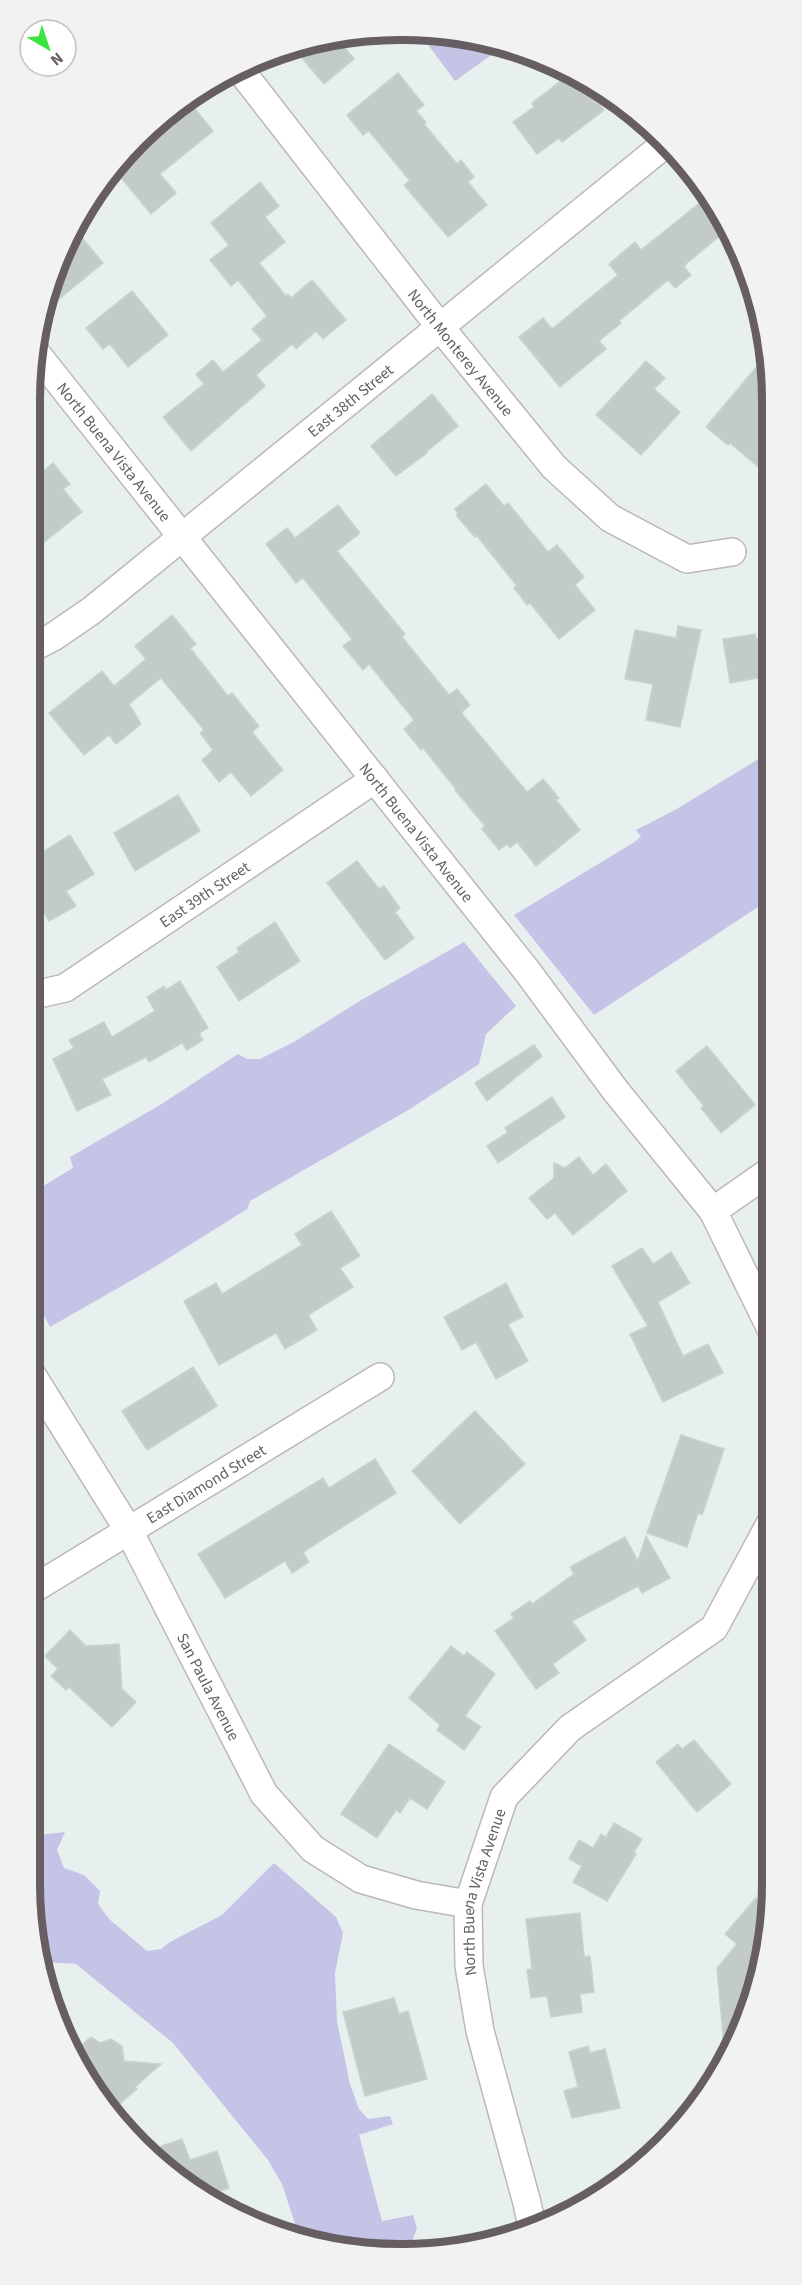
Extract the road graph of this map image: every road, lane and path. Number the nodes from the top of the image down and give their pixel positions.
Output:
1 (245, 77) edge
2 (659, 149) edge
3 (440, 327) junction
4 (43, 362) edge
5 (182, 537) junction
6 (732, 552) dead end
7 (40, 644) edge
8 (375, 779) junction
9 (40, 994) edge
10 (762, 1177) edge
11 (713, 1211) junction
12 (762, 1311) edge
13 (380, 1377) dead end
14 (40, 1388) edge
15 (129, 1531) junction
16 (762, 1539) edge
17 (40, 1585) edge
18 (468, 1904) junction
19 (531, 2220) edge

1 - 3 street, North Monterey Avenue
2 - 3 street, East 38th Street
3 - 5 street, East 38th Street
3 - 6 street, North Monterey Avenue
4 - 5 street, North Buena Vista Avenue
5 - 7 street, East 38th Street
5 - 8 street, North Buena Vista Avenue
8 - 9 street, East 39th Street
8 - 11 street, North Buena Vista Avenue
10 - 11 street
11 - 12 street, North Buena Vista Avenue
13 - 15 street, East Diamond Street
14 - 15 street, San Paula Avenue
15 - 17 street, East Diamond Street
15 - 18 street, San Paula Avenue
16 - 18 street, North Buena Vista Avenue
18 - 19 street, North Buena Vista Avenue

